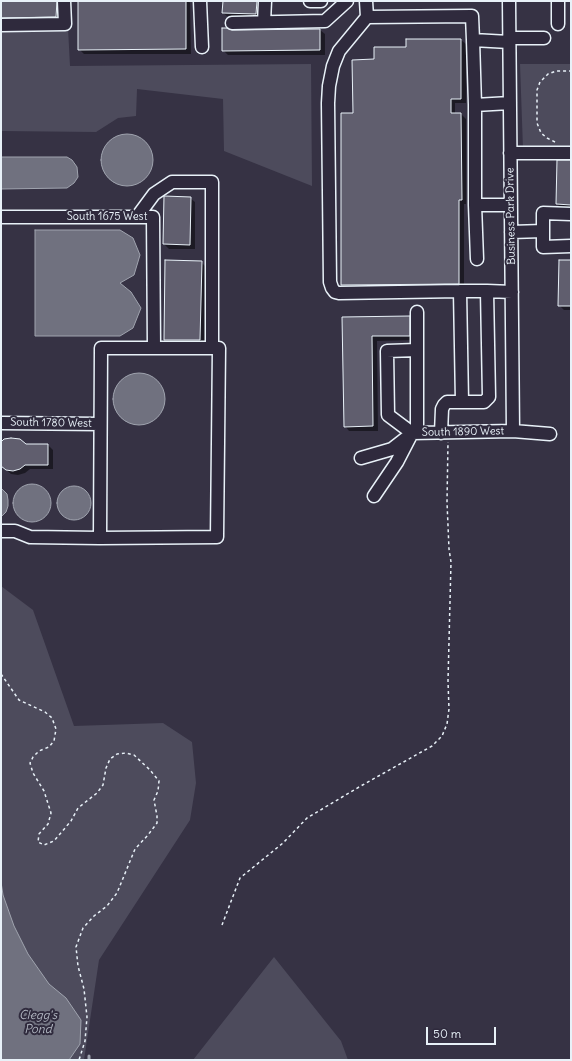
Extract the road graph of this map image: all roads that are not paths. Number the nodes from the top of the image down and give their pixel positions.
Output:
1 (64, 1) edge
2 (200, 1) edge
3 (265, 1) edge
4 (310, 1) edge
5 (321, 1) edge
6 (347, 1) edge
7 (366, 1) edge
8 (509, 1) edge
9 (558, 1) edge
10 (367, 17) junction
11 (264, 22) junction
12 (232, 23) dead end
13 (558, 24) dead end
14 (1, 25) edge
15 (544, 38) dead end
16 (473, 40) junction
17 (509, 40) junction
18 (202, 46) dead end
19 (510, 103) junction
20 (475, 105) junction
21 (510, 153) junction
22 (571, 153) edge
23 (475, 205) junction
24 (511, 205) junction
25 (571, 214) edge
26 (1, 217) edge
27 (137, 217) junction
28 (543, 231) junction
29 (511, 232) junction
30 (571, 246) edge
31 (477, 259) dead end
32 (460, 291) junction
33 (487, 291) junction
34 (512, 292) junction
35 (417, 312) dead end
36 (154, 348) junction
37 (212, 348) junction
38 (417, 350) junction
39 (462, 402) junction
40 (1, 422) edge
41 (100, 424) junction
42 (513, 431) junction
43 (415, 433) junction
44 (444, 433) junction
45 (550, 434) dead end
46 (361, 458) dead end
47 (374, 496) dead end
48 (1, 531) edge
49 (100, 538) junction

1 - 14 street
2 - 18 street
3 - 11 street
4 - 5 street
6 - 11 street
7 - 10 street
8 - 17 street, Business Park Drive
9 - 13 street
10 - 16 street
10 - 32 street
11 - 12 street
15 - 17 street
16 - 17 street
16 - 20 street
17 - 19 street, Business Park Drive
19 - 20 street
19 - 21 street, Business Park Drive
20 - 23 street
21 - 22 street
21 - 24 street, Business Park Drive
23 - 24 street
23 - 31 street
24 - 29 street, Business Park Drive
25 - 28 street
26 - 27 street, South 1675 West
27 - 36 street, South 1675 West
27 - 37 street
28 - 29 street
28 - 30 street
29 - 34 street, Business Park Drive
32 - 33 street
32 - 39 street
33 - 34 street
33 - 39 street
34 - 42 street, Business Park Drive
35 - 38 street
36 - 37 street
36 - 41 street
37 - 49 street
38 - 43 street
38 - 43 street
39 - 44 street
40 - 41 street, South 1780 West
41 - 49 street
42 - 44 street, South 1890 West
42 - 45 street, South 1890 West
43 - 44 street, South 1890 West
43 - 46 street
43 - 47 street
48 - 49 street

